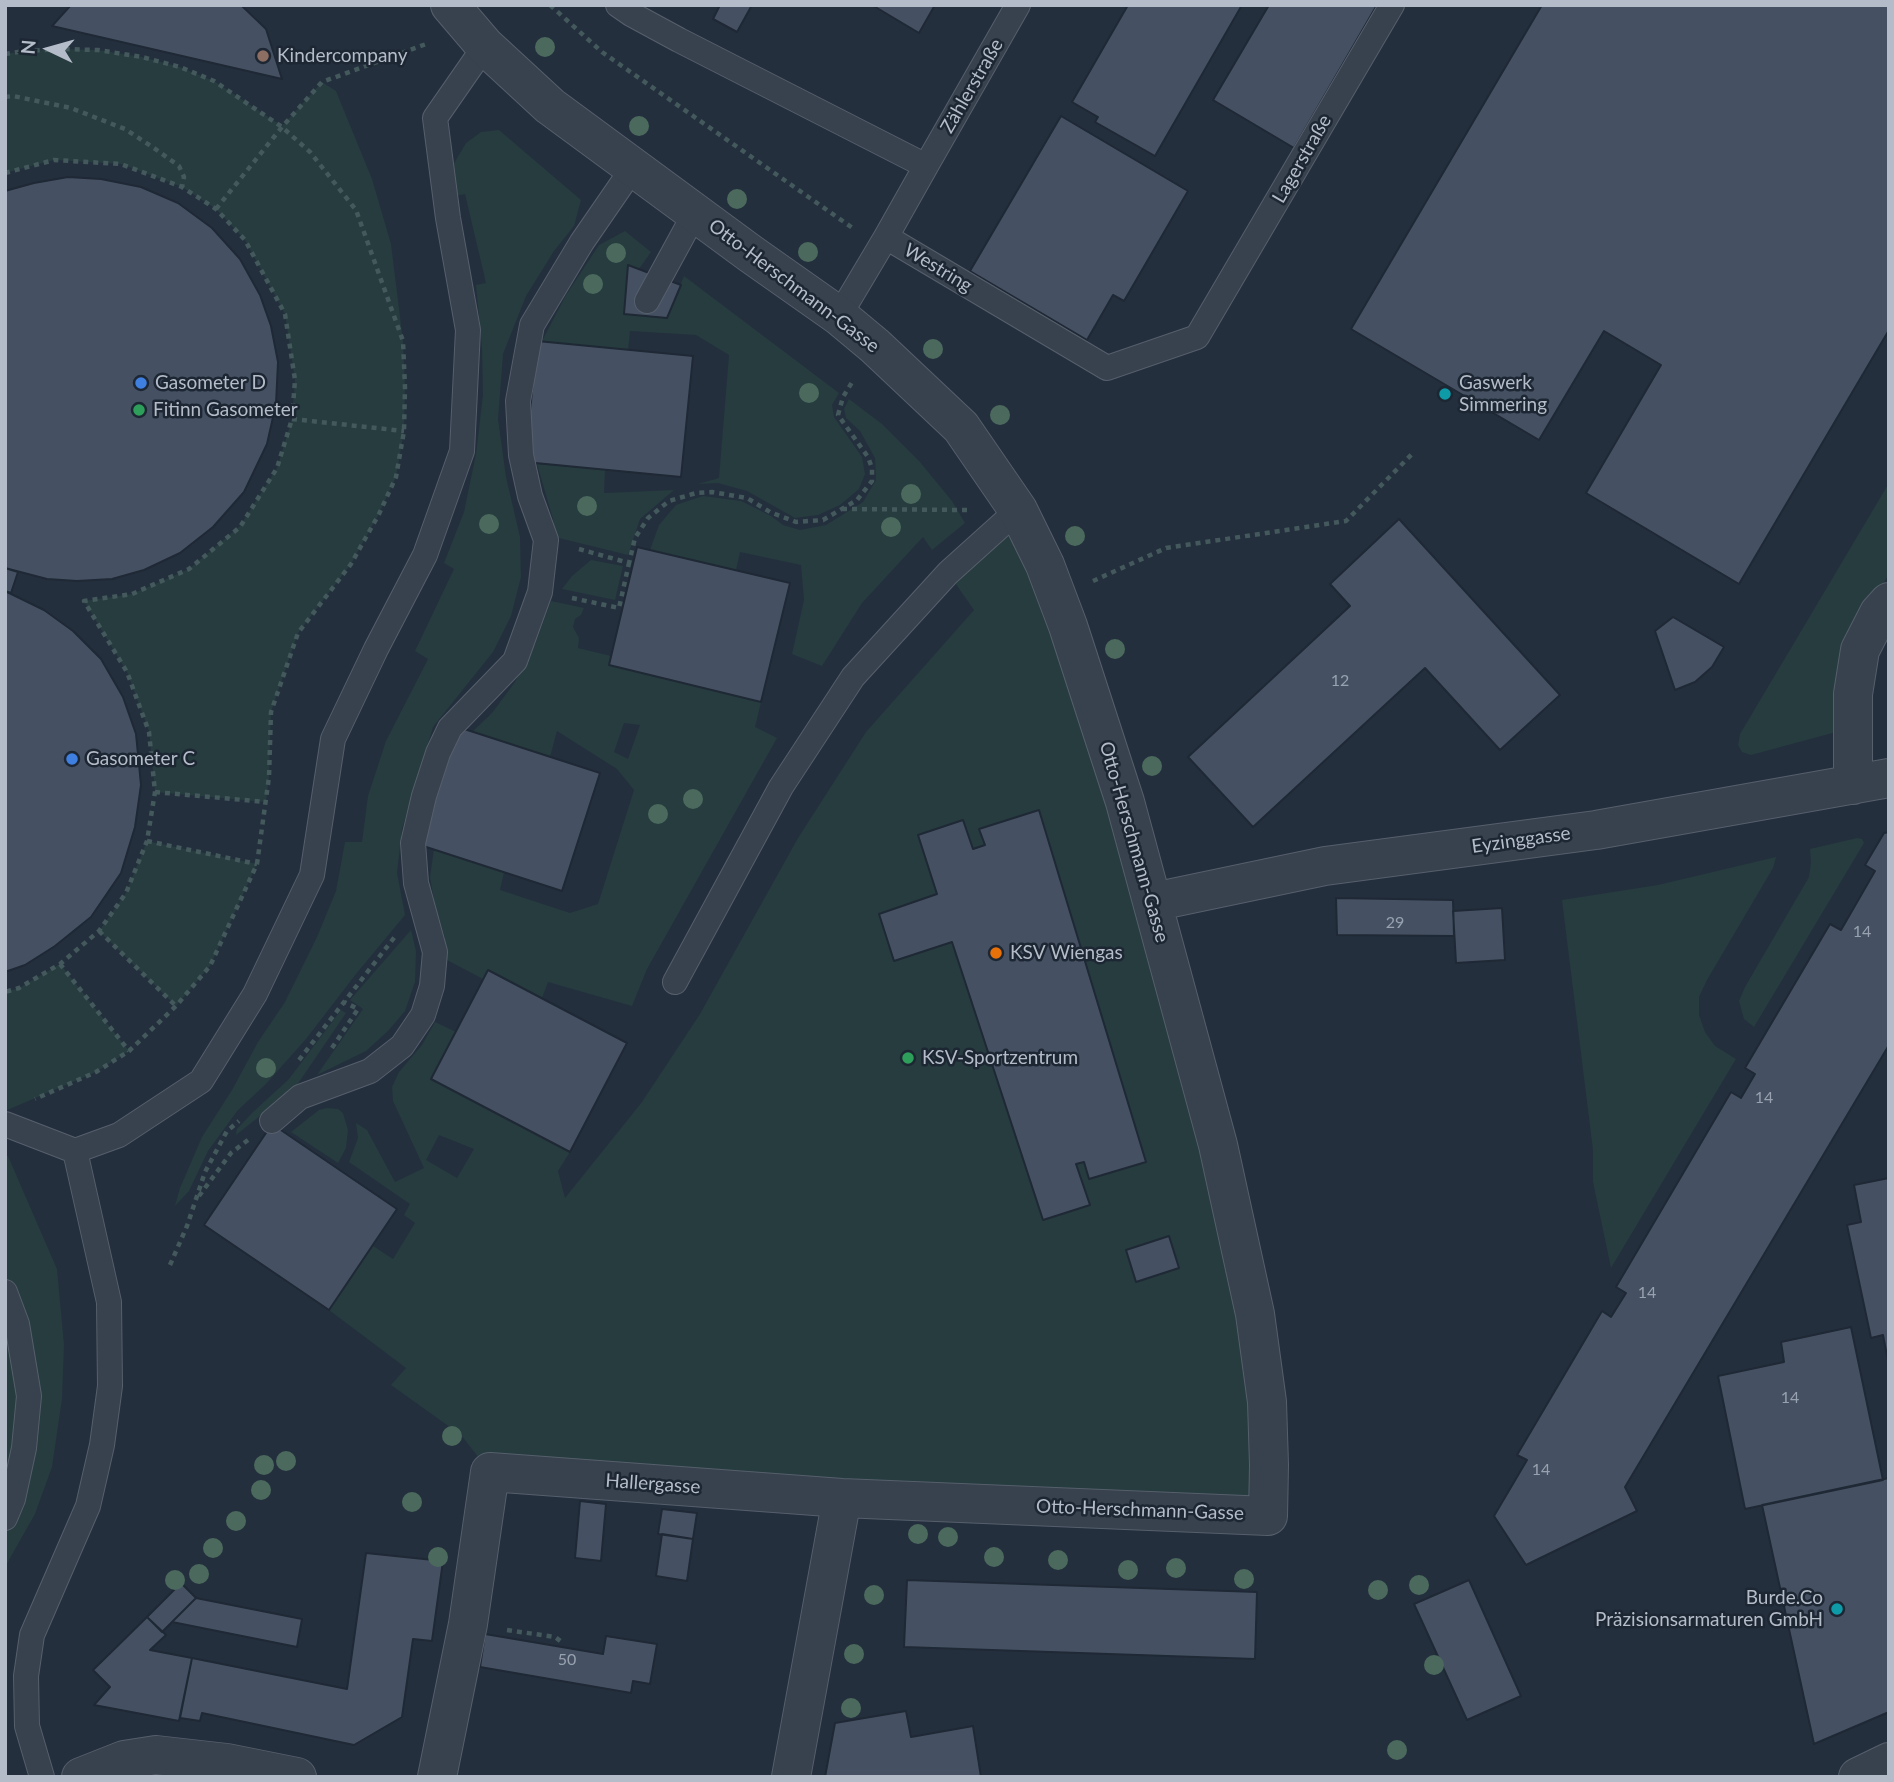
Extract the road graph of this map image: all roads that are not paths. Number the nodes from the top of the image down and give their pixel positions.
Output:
1 (618, 5) edge
2 (1018, 5) edge
3 (1392, 5) edge
4 (468, 26) edge
5 (926, 166) junction
6 (633, 168) junction
7 (695, 213) junction
8 (884, 242) junction
9 (647, 301) dead end
10 (1212, 313) joint
11 (839, 316) junction
12 (1018, 510) junction
13 (1889, 602) edge
14 (1871, 782) edge
15 (1153, 902) junction
16 (674, 982) dead end
17 (272, 1121) dead end
18 (5, 1124) edge
19 (75, 1151) junction
20 (5, 1292) edge
21 (842, 1498) junction
22 (5, 1518) edge
23 (16, 1676) edge
24 (1889, 1762) edge
25 (42, 1777) edge
26 (81, 1777) edge
27 (297, 1777) edge
28 (437, 1777) edge
29 (791, 1777) edge
30 (1858, 1777) edge

1 - 5 lane
2 - 5 lane, Zählerstraße
3 - 10 lane, Lagerstraße
4 - 6 street, Otto-Herschmann-Gasse
4 - 19 lane
5 - 8 lane, Westring
6 - 7 street, Otto-Herschmann-Gasse
6 - 17 lane
7 - 9 lane
7 - 11 street, Otto-Herschmann-Gasse
8 - 10 lane, Westring
8 - 11 lane
11 - 12 street, Otto-Herschmann-Gasse
12 - 15 street, Otto-Herschmann-Gasse
12 - 16 lane
13 - 14 street
14 - 15 street, Eyzinggasse
15 - 21 street, Otto-Herschmann-Gasse
18 - 19 lane
19 - 23 lane
20 - 22 lane
21 - 28 street, Hallergasse
21 - 29 street
23 - 25 lane
24 - 30 street
26 - 27 street

